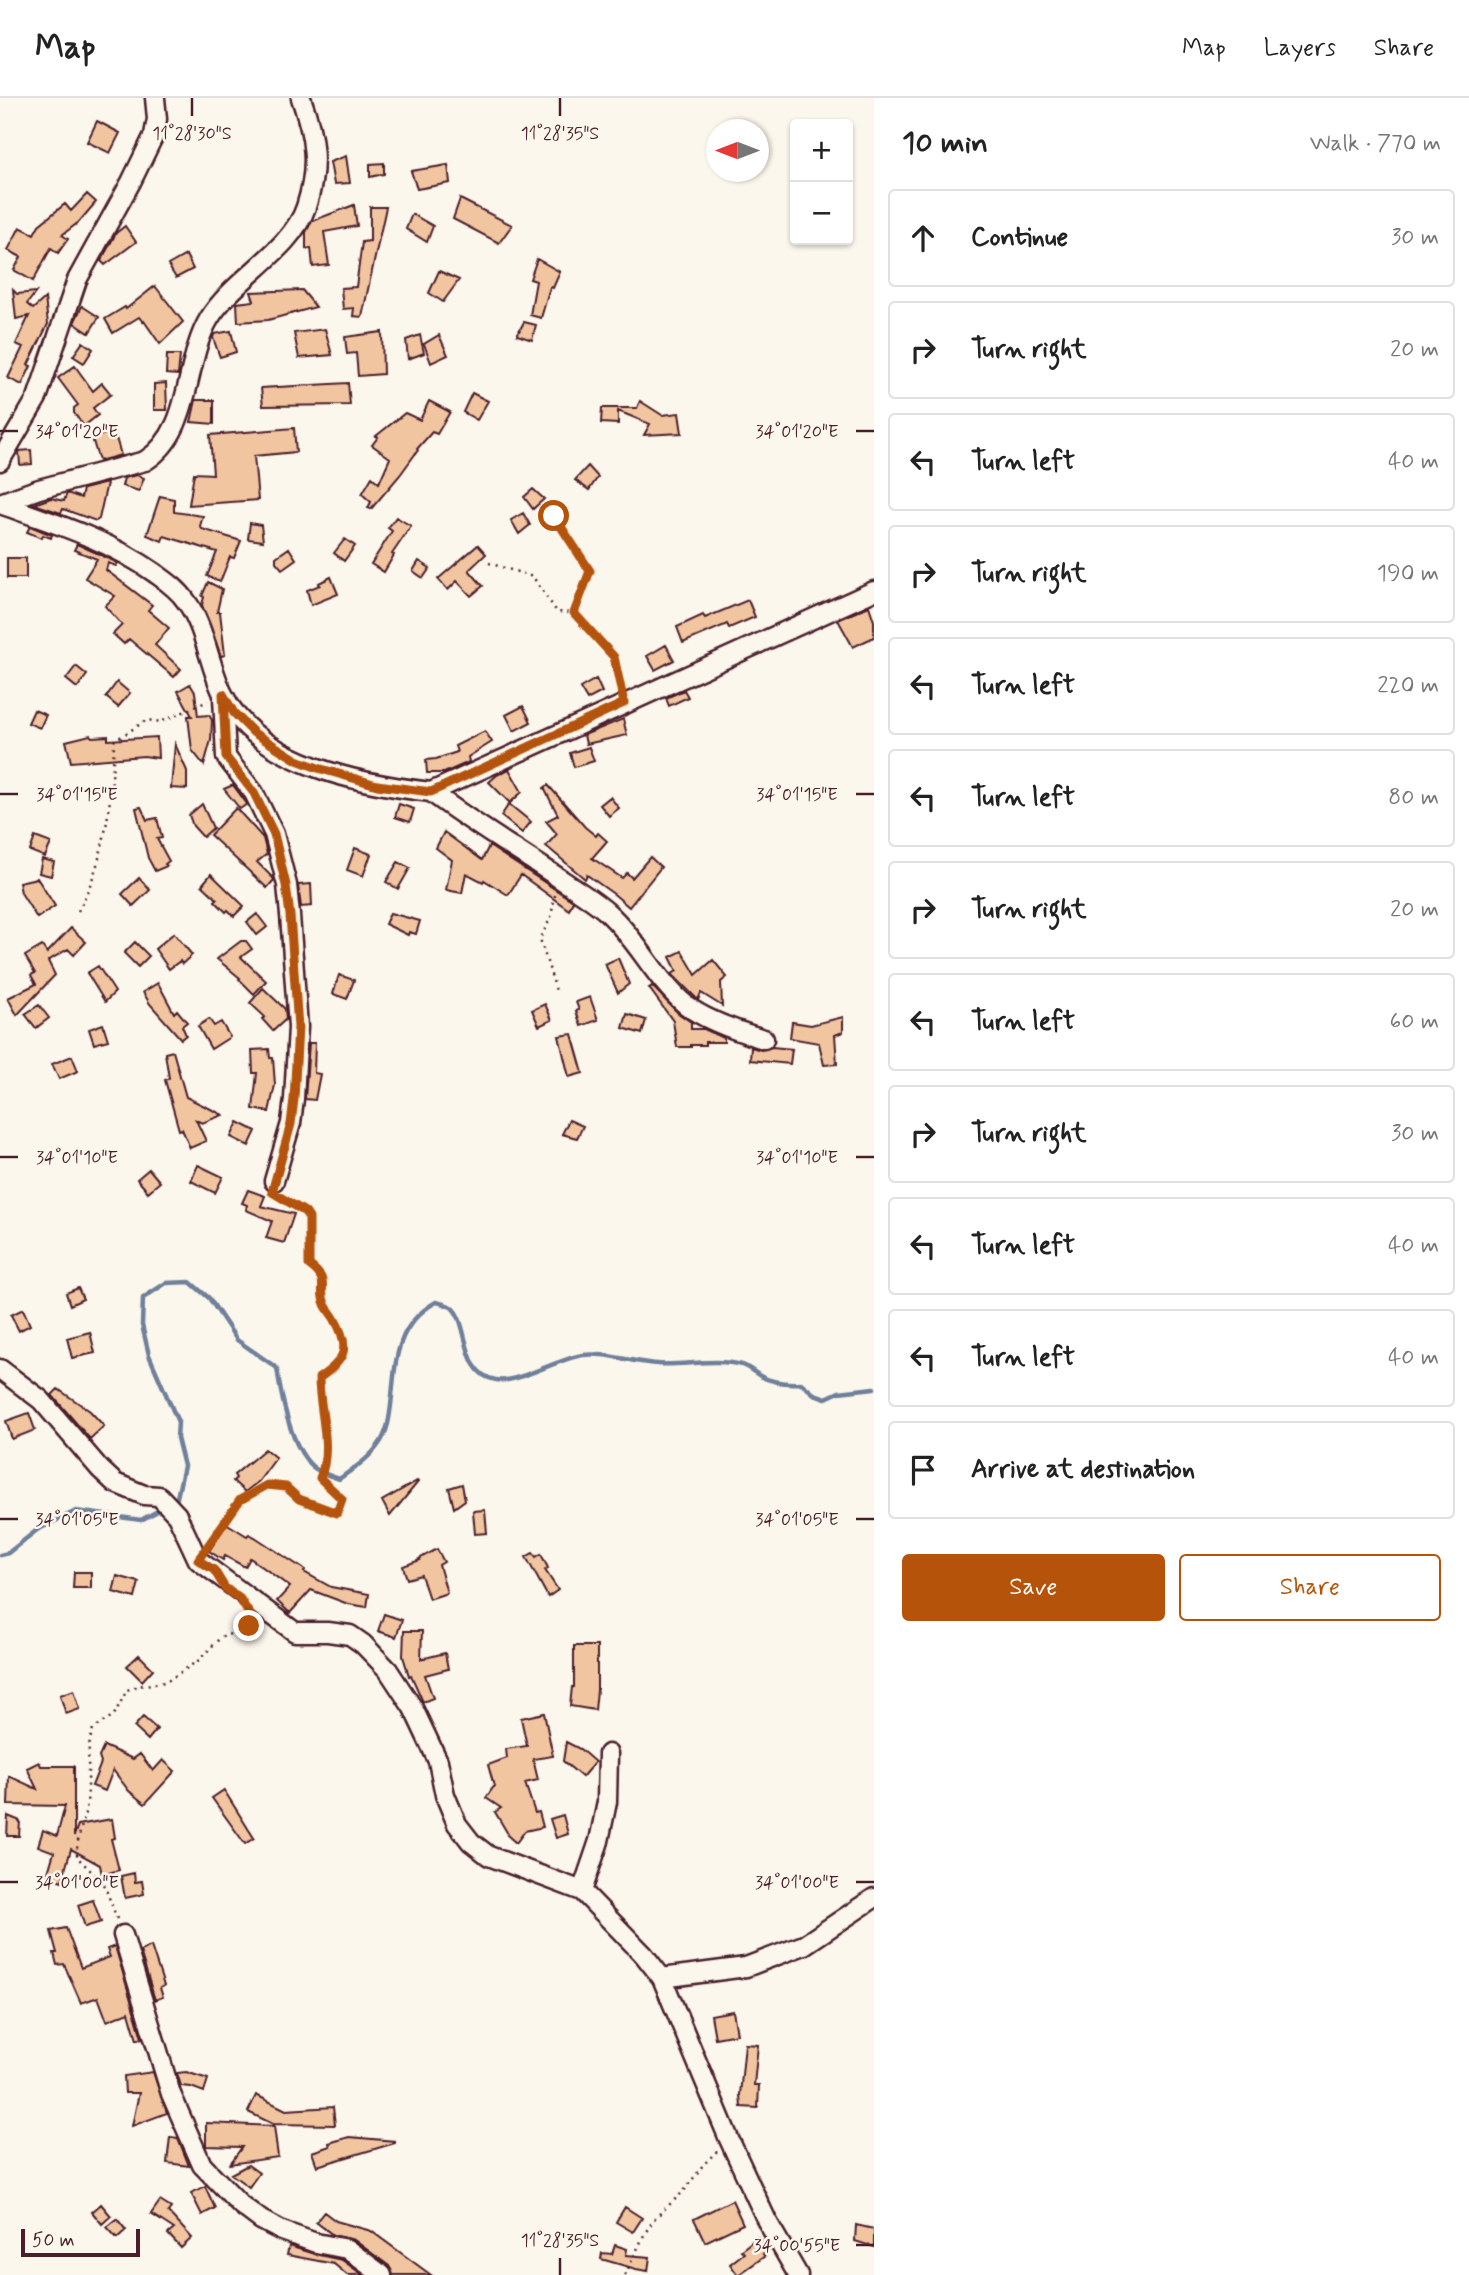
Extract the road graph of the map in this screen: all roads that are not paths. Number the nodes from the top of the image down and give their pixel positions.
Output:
1 (155, 98) edge
2 (301, 98) edge
3 (0, 461) edge
4 (0, 504) edge
5 (874, 591) edge
6 (223, 694) junction
7 (431, 792) junction
8 (764, 1039) dead end
9 (274, 1181) road end
10 (0, 1369) edge
11 (608, 1754) dead end
12 (582, 1891) junction
13 (874, 1898) edge
14 (123, 1936) road end
15 (662, 1978) junction
16 (382, 2275) edge
17 (798, 2275) edge

1 - 3 street
2 - 4 street
4 - 6 street
5 - 7 street
6 - 7 street
6 - 9 street
7 - 8 street
10 - 12 street
11 - 12 street
12 - 15 street
13 - 15 street
14 - 16 street
15 - 17 street

